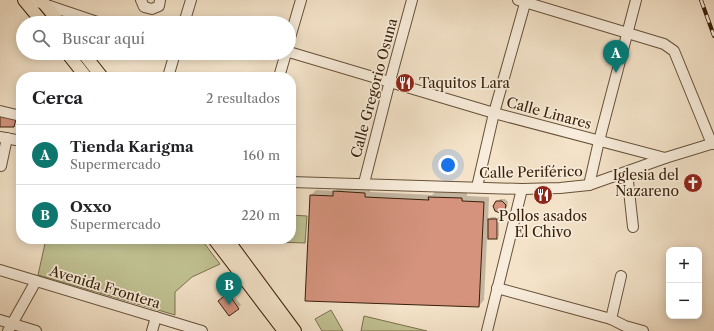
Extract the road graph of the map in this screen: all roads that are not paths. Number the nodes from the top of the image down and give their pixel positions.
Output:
1 (24, 0) edge
2 (32, 0) edge
3 (141, 0) edge
4 (160, 0) edge
5 (191, 0) edge
6 (301, 0) edge
7 (412, 0) edge
8 (636, 0) edge
9 (523, 1) edge
10 (43, 2) edge
11 (37, 16) edge
12 (54, 16) edge
13 (81, 16) edge
14 (186, 16) edge
15 (296, 17) edge
16 (627, 32) junction
17 (296, 54) edge
18 (73, 60) edge
19 (89, 60) edge
20 (173, 60) edge
21 (284, 60) edge
22 (82, 72) edge
23 (98, 72) edge
24 (169, 72) edge
25 (280, 72) edge
26 (390, 81) junction
27 (0, 111) edge
28 (494, 113) junction
29 (16, 115) edge
30 (4, 138) edge
31 (16, 140) edge
32 (599, 141) junction
33 (713, 144) edge
34 (665, 158) junction
35 (1, 166) dead end
36 (627, 172) junction
37 (296, 182) edge
38 (364, 183) junction
39 (589, 185) junction
40 (477, 187) junction
41 (522, 189) junction
42 (633, 227) dead end
43 (218, 244) edge
44 (231, 244) edge
45 (0, 270) edge
46 (621, 276) dead end
47 (36, 281) junction
48 (497, 288) junction
49 (156, 317) junction
50 (612, 319) junction
51 (0, 320) edge
52 (10, 327) edge
53 (624, 328) edge
54 (36, 331) edge
55 (152, 331) edge
56 (202, 331) edge
57 (284, 331) edge
58 (295, 331) edge
59 (487, 331) edge
60 (643, 331) edge

1 - 11 main road
2 - 10 street
3 - 4 street
5 - 14 street
6 - 15 street
7 - 26 street, Calle Gregorio Osuna
8 - 16 street
9 - 16 street
9 - 28 street
10 - 12 main road
10 - 13 street
16 - 32 street
16 - 33 street, Calle Periférico
17 - 26 street, Calle Linares
18 - 22 main road
19 - 23 main road
20 - 24 street
21 - 25 street
26 - 28 street, Calle Linares
26 - 38 street, Calle Gregorio Osuna
27 - 29 street
28 - 32 street, Calle Linares
28 - 40 street
30 - 31 street
30 - 35 street
32 - 34 street, Calle Linares
32 - 39 street
33 - 34 street, Calle Periférico
34 - 36 street, Calle Periférico
36 - 39 street, Calle Periférico
36 - 42 street
37 - 38 street, Calle Periférico
38 - 40 street, Calle Periférico
39 - 41 street, Calle Periférico
40 - 41 street, Calle Periférico
41 - 48 street
43 - 57 main road
44 - 58 main road
45 - 47 street, Avenida Frontera
46 - 50 street
47 - 49 street, Avenida Frontera
47 - 52 street
48 - 50 street
48 - 59 street
49 - 55 street
49 - 56 street, Avenida Frontera
50 - 53 street
51 - 52 street
52 - 54 street
53 - 60 street

